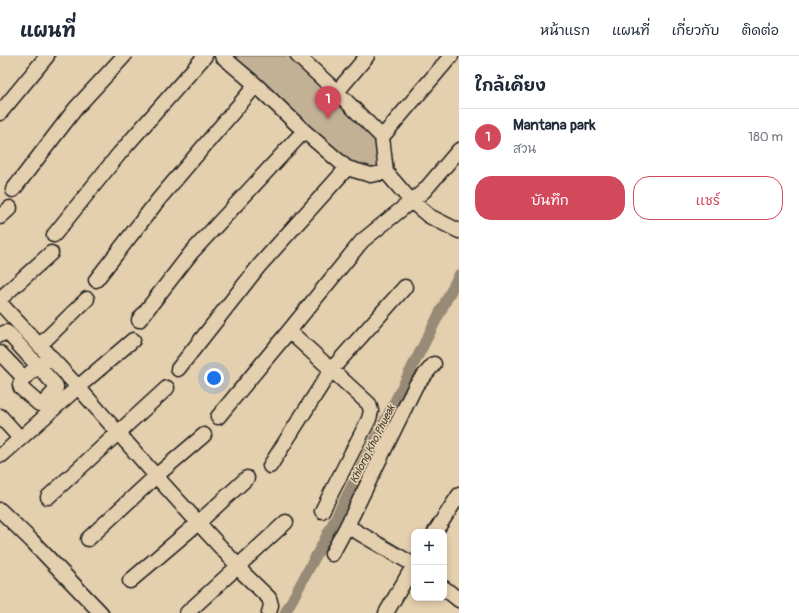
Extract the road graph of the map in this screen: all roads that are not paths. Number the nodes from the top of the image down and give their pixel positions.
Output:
1 (47, 56) edge
2 (124, 56) edge
3 (205, 56) edge
4 (222, 56) edge
5 (298, 56) edge
6 (367, 56) edge
7 (451, 56) edge
8 (256, 85) junction
9 (337, 92) junction
10 (0, 113) edge
11 (304, 131) junction
12 (382, 137) junction
13 (459, 150) edge
14 (347, 168) junction
15 (386, 172) junction
16 (13, 190) dead end
17 (411, 201) junction
18 (459, 231) edge
19 (54, 235) dead end
20 (51, 253) dead end
21 (96, 280) dead end
22 (405, 287) dead end
23 (0, 299) edge
24 (87, 299) dead end
25 (0, 302) edge
26 (139, 320) dead end
27 (289, 331) junction
28 (0, 335) edge
29 (133, 340) dead end
30 (40, 345) junction
31 (0, 353) edge
32 (51, 357) junction
33 (434, 364) dead end
34 (38, 367) junction
35 (178, 369) dead end
36 (331, 370) junction
37 (24, 378) junction
38 (78, 387) junction
39 (167, 388) dead end
40 (0, 416) edge
41 (218, 417) dead end
42 (118, 432) junction
43 (204, 435) dead end
44 (20, 438) junction
45 (2, 455) dead end
46 (270, 466) dead end
47 (156, 476) junction
48 (247, 478) dead end
49 (459, 495) edge
50 (48, 497) dead end
51 (0, 510) edge
52 (322, 511) dead end
53 (286, 522) dead end
54 (198, 523) junction
55 (347, 526) junction
56 (437, 529) edge
57 (88, 539) dead end
58 (332, 554) dead end
59 (411, 563) edge
60 (238, 566) junction
61 (411, 570) edge
62 (130, 581) dead end
63 (447, 590) edge
64 (459, 600) edge
65 (92, 610) edge
66 (193, 611) edge
67 (269, 613) edge
68 (386, 613) edge

1 - 10 street
2 - 16 street
3 - 19 street
4 - 8 street
5 - 9 street
6 - 9 street
7 - 12 street
8 - 11 street
8 - 21 street
9 - 12 street
11 - 14 street
11 - 26 street
12 - 15 street
13 - 17 street
14 - 15 street
14 - 35 street
15 - 17 street
17 - 18 street
17 - 27 street
20 - 23 street
22 - 36 street
24 - 30 street
25 - 30 street
27 - 36 street
27 - 41 street
28 - 34 street
29 - 38 street
30 - 32 street
31 - 37 street
32 - 34 street
32 - 38 street
33 - 55 street
34 - 37 street
34 - 37 street
36 - 46 street
36 - 52 street
38 - 42 street
38 - 44 street
39 - 42 street
40 - 44 street
42 - 47 street
42 - 50 street
43 - 47 street
44 - 45 street
47 - 54 street
47 - 57 street
48 - 54 street
49 - 56 street
51 - 65 street
53 - 60 street
54 - 60 street
54 - 62 street
55 - 58 street
55 - 59 street
60 - 66 street
60 - 67 street
61 - 68 street
63 - 64 street

